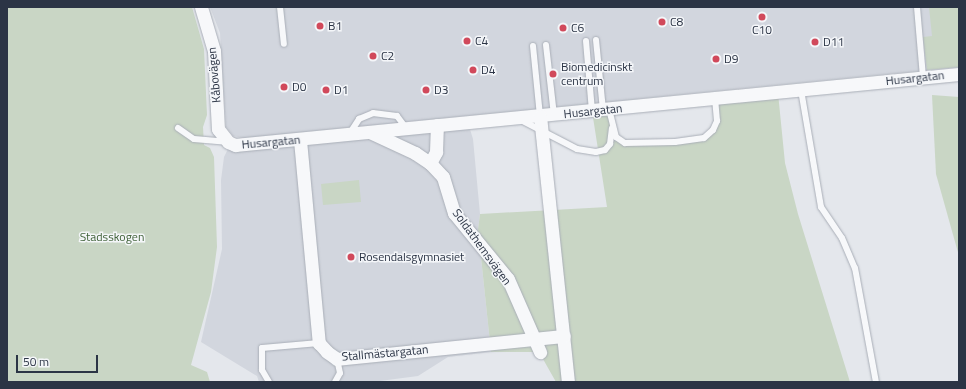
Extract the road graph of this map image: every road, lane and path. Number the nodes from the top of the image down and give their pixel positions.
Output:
1 (201, 7) edge
2 (280, 7) edge
3 (916, 7) edge
4 (596, 40) dead end
5 (586, 41) dead end
6 (284, 44) dead end
7 (546, 45) dead end
8 (533, 46) dead end
9 (959, 74) edge
10 (923, 77) junction
11 (801, 90) junction
12 (715, 99) junction
13 (601, 110) junction
14 (554, 115) junction
15 (541, 122) junction
16 (437, 125) junction
17 (612, 127) junction
18 (178, 128) dead end
19 (406, 128) junction
20 (370, 132) junction
21 (350, 134) junction
22 (300, 140) junction
23 (228, 142) junction
24 (430, 163) junction
25 (564, 336) junction
26 (534, 339) junction
27 (319, 343) junction
28 (540, 352) dead end
29 (336, 358) junction
30 (269, 382) edge
31 (335, 382) edge
32 (568, 382) edge
33 (876, 382) edge

1 - 23 street, Kåbovägen
2 - 6 lane
3 - 10 lane
4 - 13 lane
5 - 13 lane
7 - 14 lane
8 - 15 lane
9 - 10 street, Husargatan
10 - 11 street, Husargatan
11 - 12 street, Husargatan
11 - 33 lane
12 - 13 street, Husargatan
12 - 17 lane
13 - 14 street, Husargatan
13 - 17 lane
14 - 15 street, Husargatan
15 - 16 street, Husargatan
15 - 17 lane
15 - 25 street
16 - 19 street, Husargatan
16 - 24 street
18 - 23 lane
19 - 20 street, Husargatan
19 - 21 lane
20 - 21 street, Husargatan
20 - 24 street, Soldathemsvägen
21 - 22 street, Husargatan
22 - 23 street, Husargatan
22 - 27 street
24 - 26 street, Soldathemsvägen
25 - 26 street, Stallmästargatan
25 - 32 street
26 - 28 street, Soldathemsvägen
26 - 29 street, Stallmästargatan
27 - 29 street, Stallmästargatan
27 - 30 lane
29 - 31 lane

